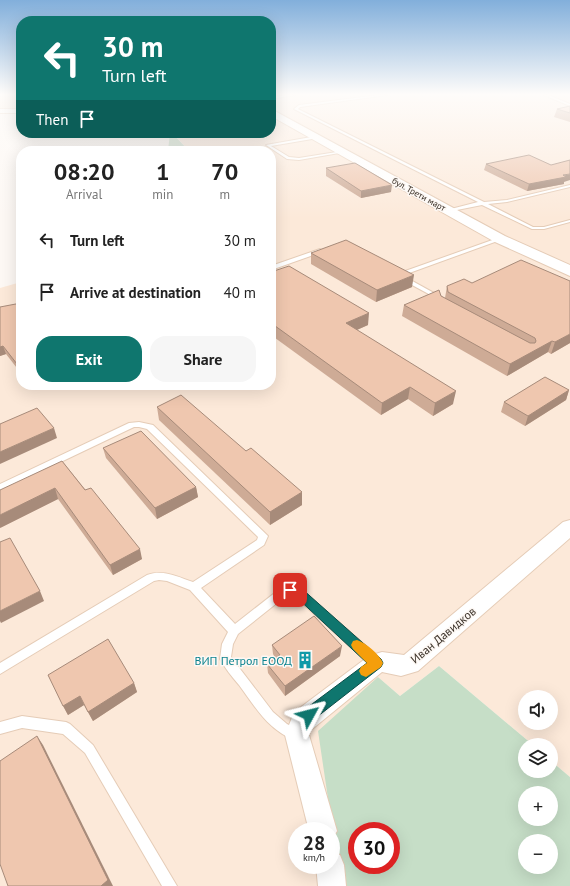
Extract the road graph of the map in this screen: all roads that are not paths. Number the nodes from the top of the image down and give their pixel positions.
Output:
1 (350, 136) edge
2 (317, 137) joint
3 (270, 146) edge
4 (276, 150) edge
5 (343, 152) junction
6 (570, 186) edge
7 (482, 203) junction
8 (449, 211) junction
9 (570, 221) edge
10 (500, 239) junction
11 (324, 249) edge
12 (276, 266) edge
13 (570, 271) edge
14 (392, 272) edge
15 (399, 275) junction
16 (442, 305) edge
17 (0, 488) edge
18 (570, 527) edge
19 (194, 587) junction
20 (234, 630) junction
21 (377, 663) junction
22 (0, 669) edge
23 (0, 728) edge
24 (297, 735) junction
25 (321, 822) edge
26 (331, 874) edge
27 (170, 886) edge
28 (332, 886) edge

1 - 7 lane
2 - 3 lane
2 - 5 main road, бул. Трети март
4 - 5 lane
5 - 8 main road, бул. Трети март
6 - 7 lane
7 - 8 lane
7 - 9 lane
8 - 10 main road, бул. Трети март
10 - 13 main road, бул. Трети март
10 - 15 lane
11 - 12 lane
14 - 15 lane
15 - 16 lane
17 - 19 lane
18 - 21 street, Иван Давидков
19 - 20 lane
19 - 22 lane
20 - 21 lane
20 - 24 lane
21 - 24 street
23 - 27 lane
24 - 25 street
26 - 28 street

